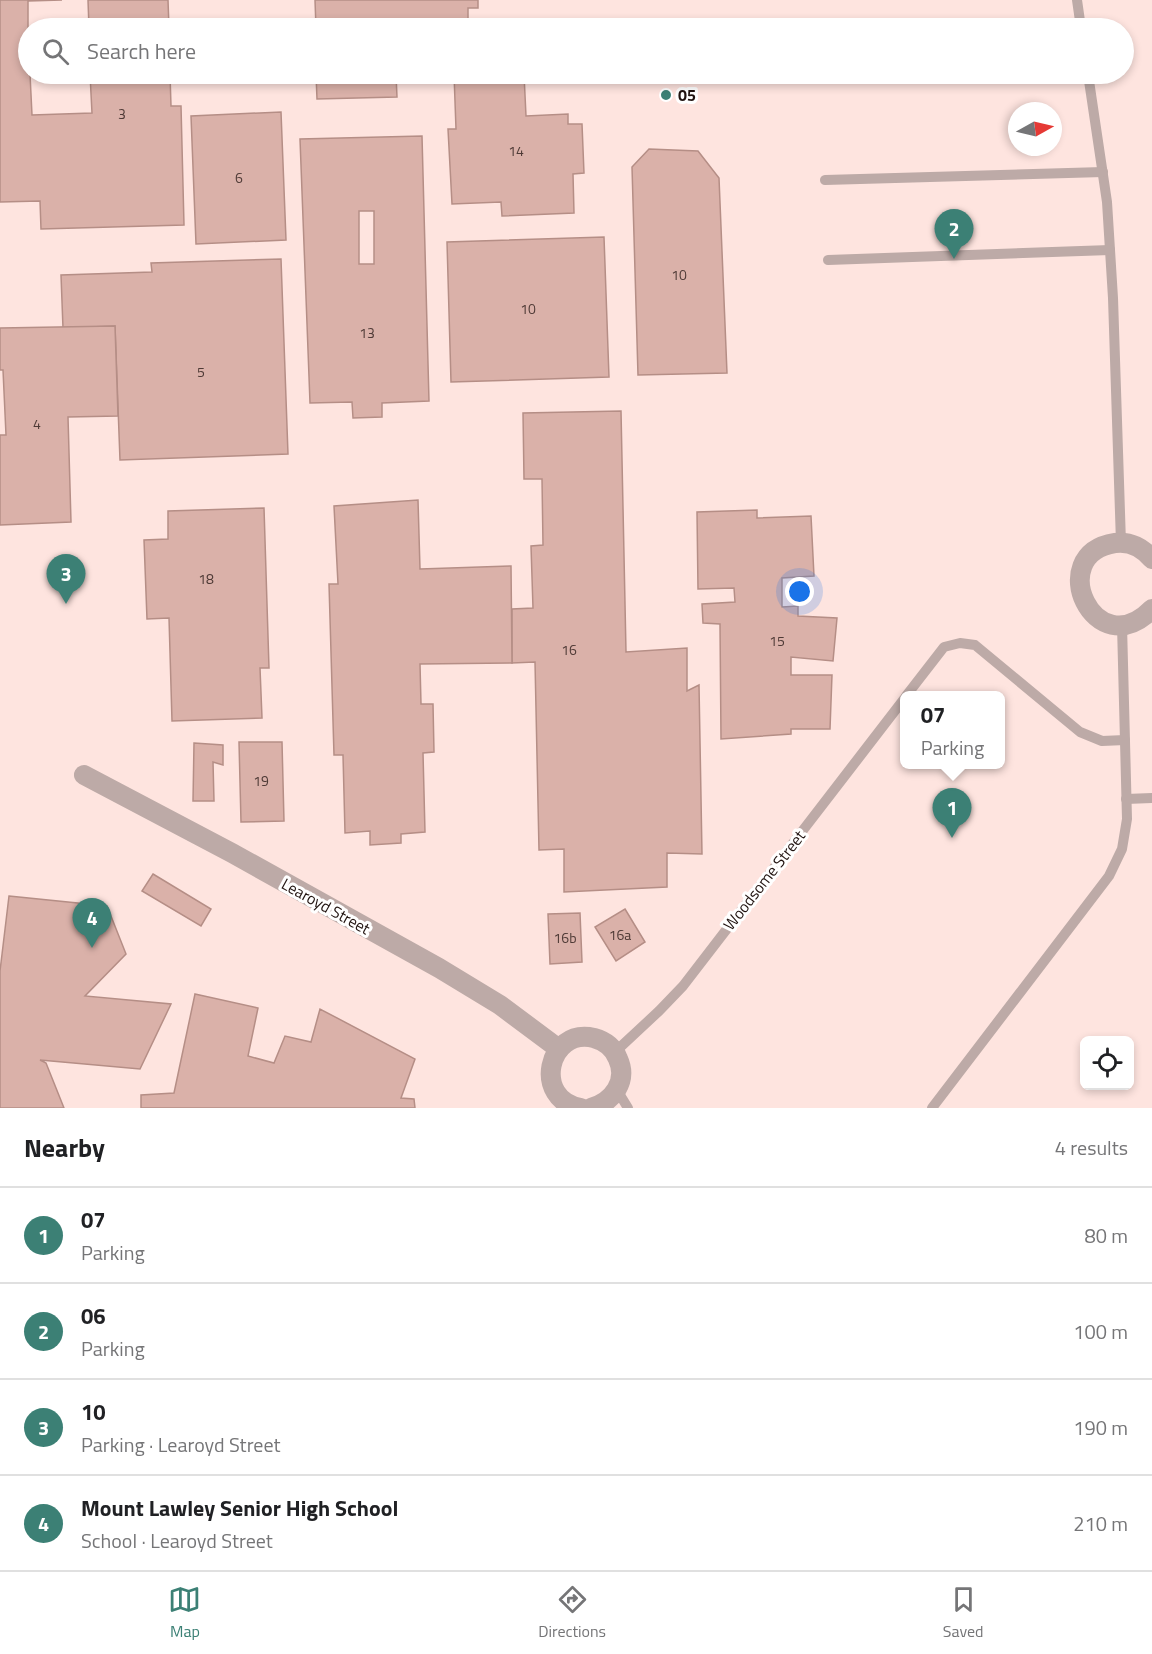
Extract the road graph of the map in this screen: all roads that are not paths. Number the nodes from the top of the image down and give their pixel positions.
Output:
1 (1077, 0) edge
2 (1080, 18) edge
3 (1090, 84) edge
4 (1103, 172) junction
5 (825, 180) dead end
6 (1110, 250) junction
7 (828, 260) dead end
8 (1121, 543) junction
9 (1152, 559) edge
10 (1152, 609) edge
11 (1122, 625) junction
12 (910, 691) edge
13 (900, 704) edge
14 (1125, 740) junction
15 (84, 775) dead end
16 (1152, 798) edge
17 (1126, 799) junction
18 (559, 1049) junction
19 (615, 1052) junction
20 (617, 1090) junction
21 (572, 1107) edge
22 (591, 1108) edge
23 (628, 1108) edge
24 (932, 1108) edge

1 - 2 lane
3 - 4 lane
4 - 5 lane
4 - 6 lane
6 - 7 lane
6 - 8 lane
8 - 9 street
8 - 11 street
10 - 11 street
11 - 14 lane
12 - 14 lane, Woodsome Street
13 - 19 lane, Woodsome Street
14 - 17 lane
15 - 18 street, Learoyd Street
16 - 17 lane
17 - 24 lane
18 - 19 street
18 - 21 street
19 - 20 street
20 - 22 street
20 - 23 lane

